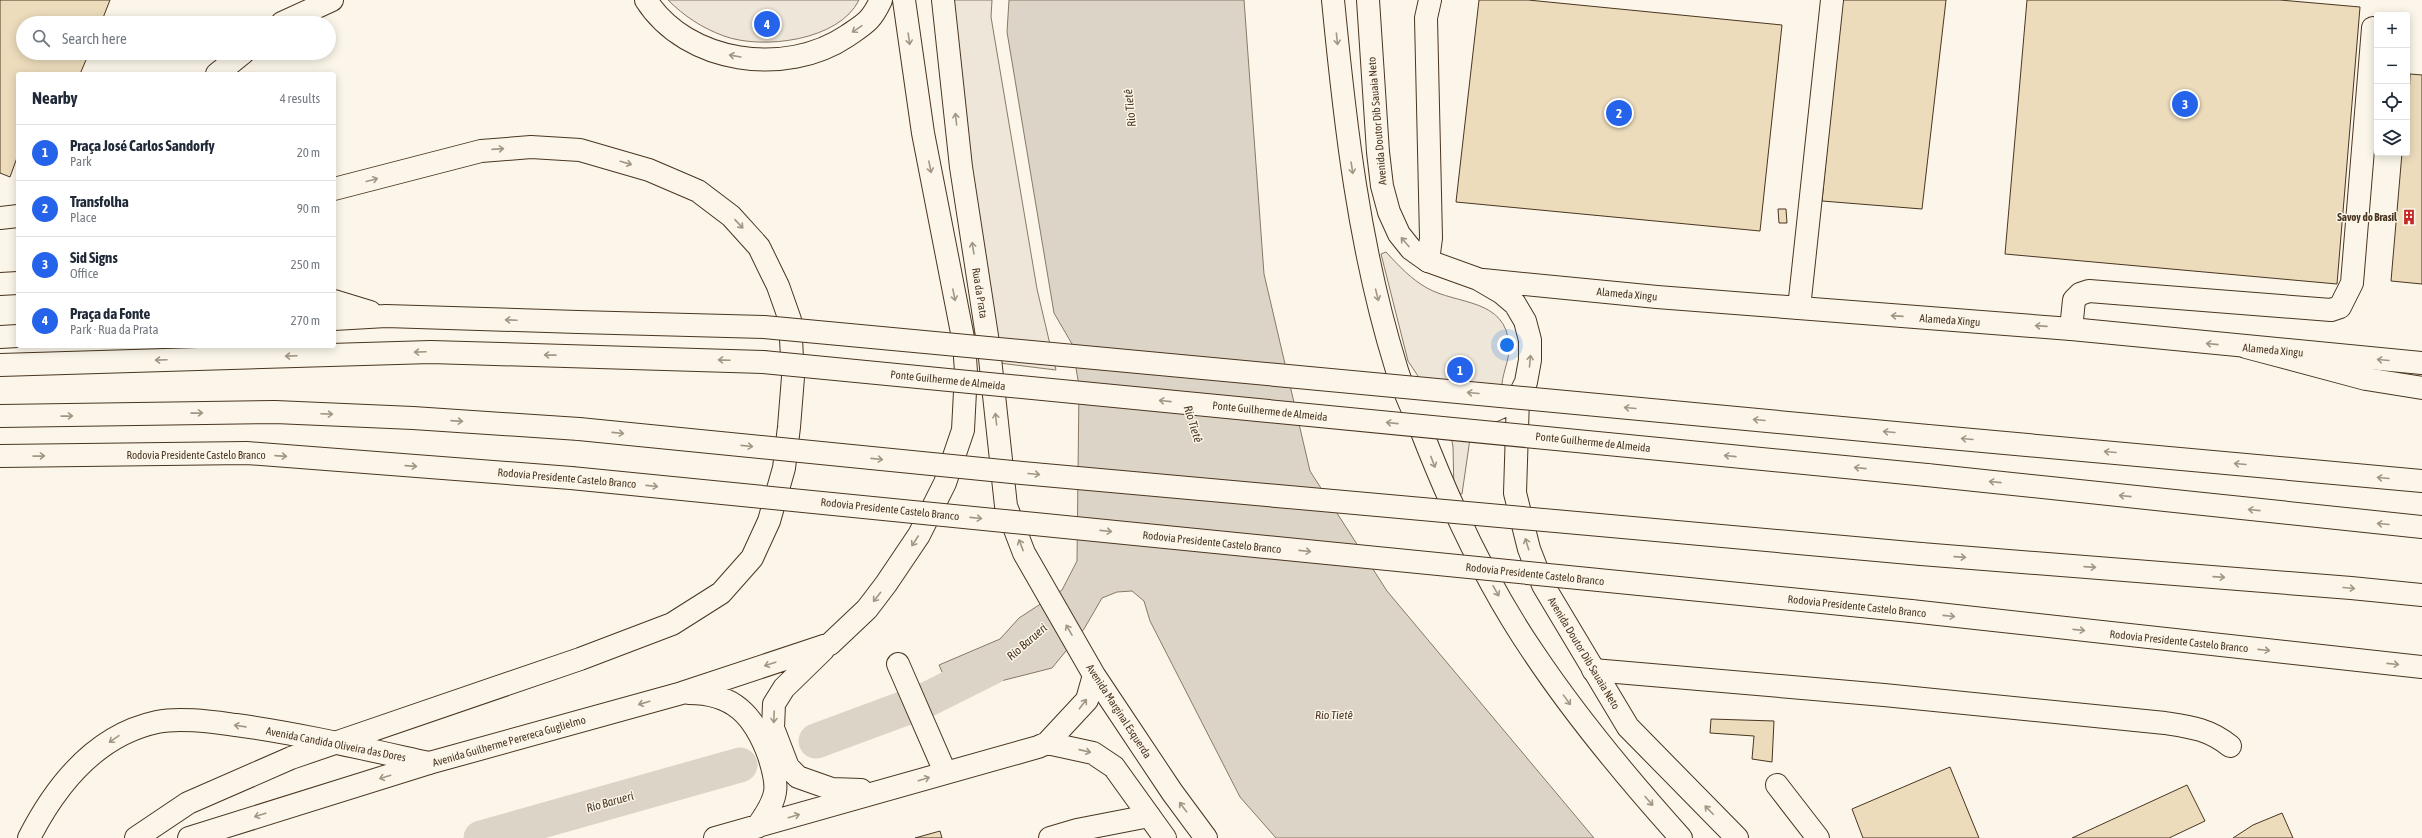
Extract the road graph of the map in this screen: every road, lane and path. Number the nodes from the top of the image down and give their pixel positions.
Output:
1 (332, 0) edge
2 (646, 0) edge
3 (881, 0) edge
4 (904, 0) edge
5 (943, 0) edge
6 (1333, 0) edge
7 (1368, 0) edge
8 (1430, 0) edge
9 (1832, 0) edge
10 (297, 16) edge
11 (2373, 28) dead end
12 (234, 60) edge
13 (219, 72) edge
14 (336, 188) edge
15 (16, 216) edge
16 (0, 218) edge
17 (1428, 261) junction
18 (1478, 279) junction
19 (16, 283) edge
20 (0, 284) edge
21 (336, 302) edge
22 (1799, 308) junction
23 (386, 316) junction
24 (336, 319) edge
25 (2071, 329) junction
26 (16, 336) edge
27 (0, 337) edge
28 (2246, 347) junction
29 (2422, 363) edge
30 (0, 365) edge
31 (2422, 388) edge
32 (1518, 398) junction
33 (1409, 399) junction
34 (0, 416) edge
35 (40, 416) junction
36 (0, 430) edge
37 (0, 456) edge
38 (2422, 481) edge
39 (2422, 527) edge
40 (1039, 580) joint
41 (2422, 595) edge
42 (830, 644) junction
43 (898, 664) dead end
44 (2422, 667) edge
45 (1091, 669) junction
46 (1593, 670) junction
47 (682, 692) junction
48 (334, 742) junction
49 (1047, 743) junction
50 (2230, 746) dead end
51 (429, 763) junction
52 (945, 772) junction
53 (1777, 785) dead end
54 (886, 790) junction
55 (1149, 816) junction
56 (757, 827) junction
57 (29, 838) edge
58 (136, 838) edge
59 (189, 838) edge
60 (715, 838) edge
61 (1050, 838) edge
62 (1165, 838) edge
63 (1206, 838) edge
64 (1681, 838) edge
65 (1736, 838) edge
66 (1818, 838) edge

1 - 10 main road
3 -> 2 main road
4 -> 42 main road, Avenida Guilherme Perereca Guglielmo
40 -> 5 main road, Rua da Prata
6 -> 33 main road
17 -> 7 main road, Avenida Doutor Dib Sauaia Neto
8 - 17 main road
9 - 22 main road
11 - 25 main road
12 - 13 main road
14 -> 48 main road
15 - 16 main road
17 - 18 main road, Avenida Doutor Dib Sauaia Neto
18 - 22 main road, Alameda Xingu
32 -> 18 main road, Avenida Doutor Dib Sauaia Neto
19 - 20 main road
21 - 23 main road
25 -> 22 main road, Alameda Xingu
23 - 24 main road
38 -> 23 main road, bridge
28 -> 25 main road, Alameda Xingu
26 - 27 main road
29 -> 28 main road, Alameda Xingu
28 - 31 main road
39 -> 30 main road, Ponte Guilherme de Almeida, bridge
32 - 33 main road
46 -> 32 main road, Avenida Doutor Dib Sauaia Neto
33 -> 64 main road
34 - 35 main road
35 - 36 main road
35 -> 41 main road, bridge
37 -> 44 main road, Rodovia Presidente Castelo Branco, bridge
45 -> 40 main road, Avenida Marginal Esquerda
42 -> 47 main road, Avenida Guilherme Perereca Guglielmo
42 -> 54 main road, Avenida Guilherme Perereca Guglielmo
43 - 52 main road
49 -> 45 main road
63 -> 45 main road, Avenida Marginal Esquerda
46 - 50 main road
65 -> 46 main road, Avenida Doutor Dib Sauaia Neto
47 -> 51 main road, Avenida Guilherme Perereca Guglielmo
47 - 56 main road
48 - 51 main road, Avenida Candida Oliveira das Dores
48 -> 57 main road, Avenida Candida Oliveira das Dores
48 - 58 main road
49 - 52 main road
49 -> 55 main road
51 -> 59 main road, Avenida Guilherme Perereca Guglielmo
54 -> 52 main road
53 - 66 main road
56 -> 54 main road
55 - 61 main road
55 - 62 main road
56 - 60 main road

